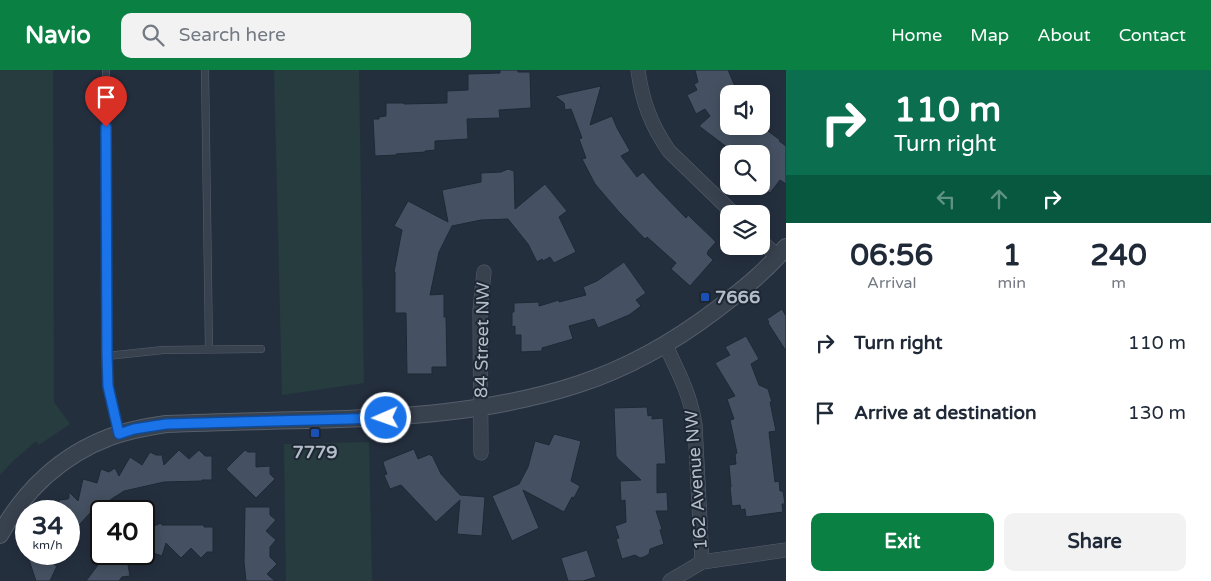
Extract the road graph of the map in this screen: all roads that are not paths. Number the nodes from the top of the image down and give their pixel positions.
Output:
1 (106, 70) edge
2 (205, 70) edge
3 (638, 70) edge
4 (725, 205) edge
5 (770, 246) edge
6 (782, 252) edge
7 (484, 272) dead end
8 (665, 344) junction
9 (209, 349) junction
10 (261, 349) dead end
11 (107, 356) junction
12 (480, 407) junction
13 (119, 434) junction
14 (481, 454) dead end
15 (0, 535) edge
16 (786, 550) edge
17 (702, 562) junction
18 (670, 581) edge

1 - 11 lane
2 - 9 lane
3 - 4 street
5 - 6 street
6 - 8 street, 84 Street NW
7 - 12 street, 84 Street NW
8 - 12 street, 84 Street NW
8 - 17 street, 162 Avenue NW
9 - 10 lane
9 - 11 lane
11 - 13 lane
12 - 13 street, 84 Street NW
12 - 14 street, 84 Street NW
13 - 15 street, 84 Street NW
16 - 17 street
17 - 18 street

